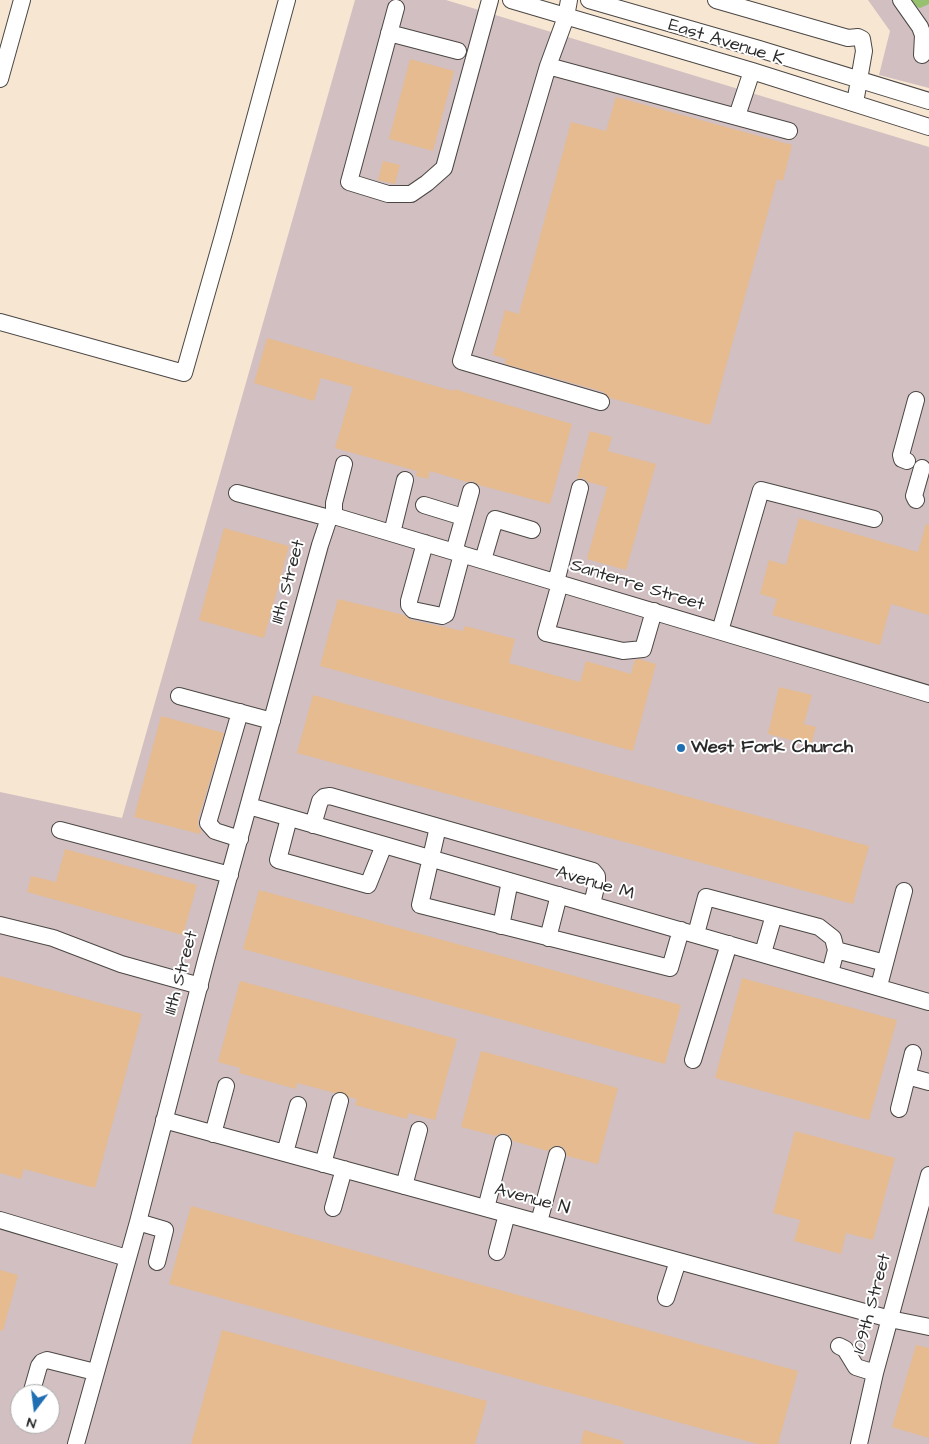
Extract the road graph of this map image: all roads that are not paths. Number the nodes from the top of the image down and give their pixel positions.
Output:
1 (22, 0) edge
2 (287, 0) edge
3 (490, 0) edge
4 (511, 0) edge
5 (569, 0) edge
6 (589, 0) edge
7 (901, 0) edge
8 (725, 1) edge
9 (396, 8) dead end
10 (566, 17) junction
11 (389, 33) junction
12 (458, 51) dead end
13 (922, 55) dead end
14 (548, 66) junction
15 (752, 71) junction
16 (0, 79) edge
17 (858, 79) junction
18 (910, 95) junction
19 (929, 101) edge
20 (855, 103) junction
21 (737, 116) junction
22 (903, 118) junction
23 (929, 127) edge
24 (788, 130) dead end
25 (0, 322) edge
26 (916, 400) dead end
27 (601, 402) dead end
28 (907, 461) dead end
29 (344, 464) dead end
30 (922, 468) dead end
31 (405, 480) dead end
32 (580, 488) dead end
33 (471, 491) dead end
34 (237, 493) dead end
35 (916, 500) dead end
36 (424, 505) dead end
37 (332, 517) junction
38 (463, 517) junction
39 (874, 520) dead end
40 (532, 530) dead end
41 (392, 533) junction
42 (425, 543) junction
43 (458, 553) junction
44 (483, 560) junction
45 (558, 583) junction
46 (654, 611) junction
47 (720, 631) junction
48 (929, 694) edge
49 (179, 696) dead end
50 (240, 712) junction
51 (272, 721) junction
52 (249, 806) junction
53 (289, 818) junction
54 (313, 825) junction
55 (438, 827) junction
56 (60, 830) dead end
57 (240, 839) junction
58 (384, 845) junction
59 (430, 858) junction
60 (230, 875) junction
61 (510, 881) junction
62 (904, 891) dead end
63 (559, 895) junction
64 (592, 904) junction
65 (774, 915) junction
66 (0, 925) edge
67 (500, 926) junction
68 (689, 932) junction
69 (548, 938) junction
70 (729, 944) junction
71 (836, 950) junction
72 (763, 953) junction
73 (885, 964) junction
74 (830, 973) junction
75 (200, 986) junction
76 (879, 986) junction
77 (929, 1002) edge
78 (914, 1053) dead end
79 (693, 1060) dead end
80 (907, 1076) junction
81 (929, 1082) edge
82 (226, 1086) dead end
83 (340, 1101) dead end
84 (298, 1105) dead end
85 (899, 1109) dead end
86 (164, 1120) junction
87 (419, 1130) dead end
88 (213, 1134) junction
89 (503, 1142) dead end
90 (286, 1153) junction
91 (557, 1155) dead end
92 (324, 1164) junction
93 (344, 1169) junction
94 (929, 1175) edge
95 (404, 1186) junction
96 (333, 1208) dead end
97 (486, 1208) junction
98 (507, 1214) junction
99 (0, 1220) edge
100 (138, 1222) junction
101 (539, 1222) junction
102 (497, 1252) dead end
103 (127, 1258) junction
104 (678, 1261) junction
105 (157, 1262) dead end
106 (666, 1298) dead end
107 (890, 1319) junction
108 (929, 1327) edge
109 (839, 1346) dead end
110 (95, 1372) junction
111 (876, 1373) junction
112 (34, 1384) edge
113 (76, 1444) edge
114 (859, 1444) edge

1 - 16 street
2 - 25 street
3 - 11 street
4 - 10 street, East Avenue K
5 - 10 street
6 - 17 street, East Avenue K
7 - 13 street
8 - 17 street
9 - 11 street
10 - 14 street
10 - 15 street, East Avenue K
11 - 12 street
14 - 21 street
14 - 27 street
15 - 20 street, East Avenue K
15 - 21 street
17 - 18 street, East Avenue K
17 - 20 street
18 - 19 street, East Avenue K
18 - 22 street
20 - 22 street, East Avenue K
21 - 24 street
22 - 23 street, East Avenue K
26 - 28 street
29 - 37 street, 111th Street
30 - 35 street
31 - 41 street
32 - 45 street
33 - 38 street
34 - 37 street, Santerre Street
36 - 38 street
37 - 41 street, Santerre Street
37 - 51 street, 111th Street
38 - 43 street
39 - 47 street
40 - 44 street
41 - 42 street, Santerre Street
42 - 43 street, Santerre Street
42 - 43 street
43 - 44 street, Santerre Street
44 - 45 street, Santerre Street
45 - 46 street, Santerre Street
45 - 46 street
46 - 47 street, Santerre Street
47 - 48 street, Santerre Street
49 - 50 street
50 - 51 street
50 - 57 street
51 - 52 street, 111th Street
52 - 53 street, Avenue M
52 - 57 street, 111th Street
53 - 54 street, Avenue M
53 - 58 street
54 - 55 street
54 - 58 street, Avenue M
55 - 59 street
55 - 64 street
56 - 60 street
57 - 60 street, 111th Street
58 - 59 street, Avenue M
59 - 61 street, Avenue M
59 - 67 street
60 - 75 street, 111th Street
61 - 63 street, Avenue M
61 - 67 street
62 - 73 street
63 - 64 street, Avenue M
63 - 69 street
64 - 68 street, Avenue M
65 - 68 street
65 - 71 street
65 - 72 street
66 - 75 street
67 - 69 street
68 - 69 street
68 - 70 street, Avenue M
70 - 72 street, Avenue M
70 - 79 street
71 - 73 street
71 - 74 street
72 - 74 street, Avenue M
73 - 76 street
74 - 76 street, Avenue M
75 - 86 street, 111th Street
76 - 77 street, Avenue M
78 - 80 street
80 - 81 street
80 - 85 street
82 - 88 street
83 - 92 street
84 - 90 street
86 - 88 street, Avenue N
86 - 100 street, 111th Street
87 - 95 street
88 - 90 street, Avenue N
89 - 97 street
90 - 92 street, Avenue N
91 - 101 street
92 - 93 street, Avenue N
93 - 95 street, Avenue N
93 - 96 street
94 - 107 street, 109th Street
95 - 97 street, Avenue N
97 - 98 street, Avenue N
98 - 101 street, Avenue N
98 - 102 street
99 - 103 street
100 - 103 street, 111th Street
100 - 105 street
101 - 104 street, Avenue N
103 - 110 street, 111th Street
104 - 106 street
104 - 107 street, Avenue N
107 - 108 street, Avenue N
107 - 111 street, 109th Street
109 - 111 street
110 - 112 street
110 - 113 street, 111th Street
111 - 114 street, 109th Street

